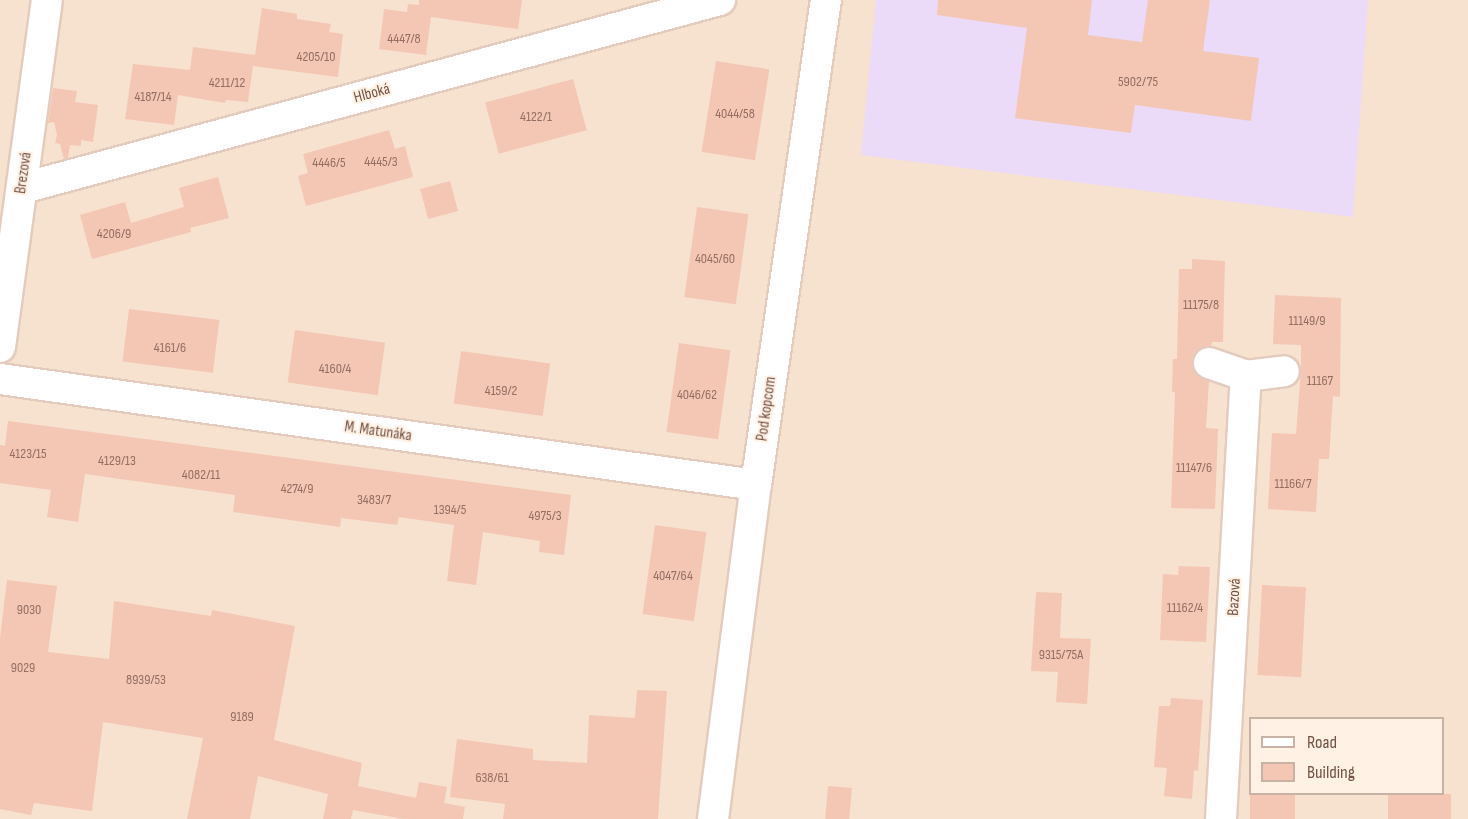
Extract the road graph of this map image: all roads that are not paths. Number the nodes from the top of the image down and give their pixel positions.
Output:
1 (47, 0) edge
2 (720, 0) edge
3 (826, 0) edge
4 (23, 188) junction
5 (0, 346) edge
6 (1209, 363) dead end
7 (1284, 371) dead end
8 (1246, 376) junction
9 (0, 379) edge
10 (756, 485) junction
11 (713, 819) edge
12 (1221, 819) edge

1 - 4 street, Brezová
2 - 4 street, Hlboká
3 - 10 street, Pod kopcom
4 - 5 street, Brezová
6 - 8 street
7 - 8 street
8 - 12 street, Bazová
9 - 10 street, M. Matunáka
10 - 11 street, Pod kopcom

